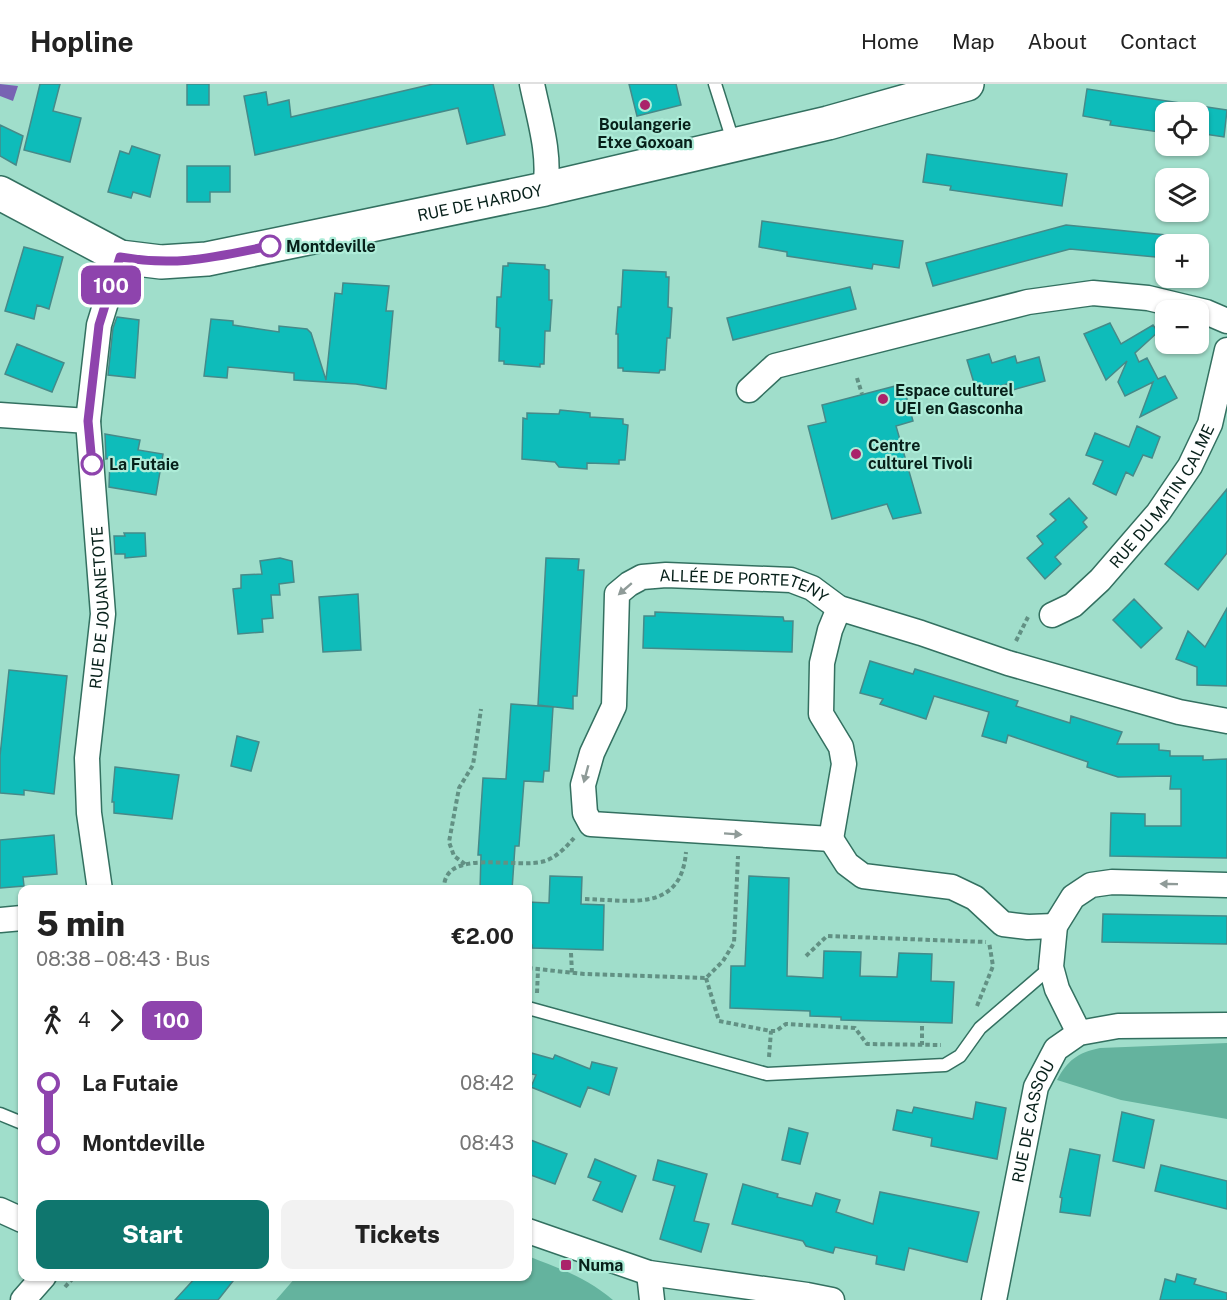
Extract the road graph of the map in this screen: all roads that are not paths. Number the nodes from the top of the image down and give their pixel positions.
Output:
1 (532, 84) edge
2 (715, 84) edge
3 (967, 84) edge
4 (734, 145) junction
5 (545, 189) junction
6 (0, 193) edge
7 (120, 257) junction
8 (1227, 321) edge
9 (1227, 350) edge
10 (749, 390) dead end
11 (0, 415) edge
12 (88, 421) junction
13 (839, 608) junction
14 (1052, 615) dead end
15 (1227, 721) edge
16 (831, 839) junction
17 (99, 885) edge
18 (1227, 885) edge
19 (18, 919) edge
20 (0, 921) edge
21 (1055, 926) junction
22 (1051, 967) junction
23 (532, 1009) edge
24 (1227, 1025) edge
25 (1079, 1033) junction
26 (0, 1114) edge
27 (18, 1121) edge
28 (0, 1210) edge
29 (18, 1218) edge
30 (532, 1232) edge
31 (649, 1273) junction
32 (40, 1281) edge
33 (23, 1300) edge
34 (652, 1300) edge
35 (832, 1300) edge
36 (994, 1300) edge

1 - 5 street
2 - 4 lane
3 - 4 street, RUE DE HARDOY
4 - 5 street, RUE DE HARDOY
5 - 7 street, RUE DE HARDOY
6 - 7 street, RUE DE HARDOY
7 - 12 street, RUE DE JOUANETOTE
8 - 10 street
9 - 14 street, RUE DU MATIN CALME
11 - 12 street
12 - 17 street, RUE DE JOUANETOTE
13 - 15 street, ALLÉE DE PORTETENY
13 - 16 street
13 -> 16 street, ALLÉE DE PORTETENY
16 - 21 street
18 -> 21 street
19 - 20 street
21 - 22 street
22 - 23 lane
22 - 25 street
24 - 25 street, RUE DE CASSOU
25 - 36 street, RUE DE CASSOU
26 - 27 lane
28 - 29 street
30 - 31 street
31 - 34 street
31 - 35 street
32 - 33 street

